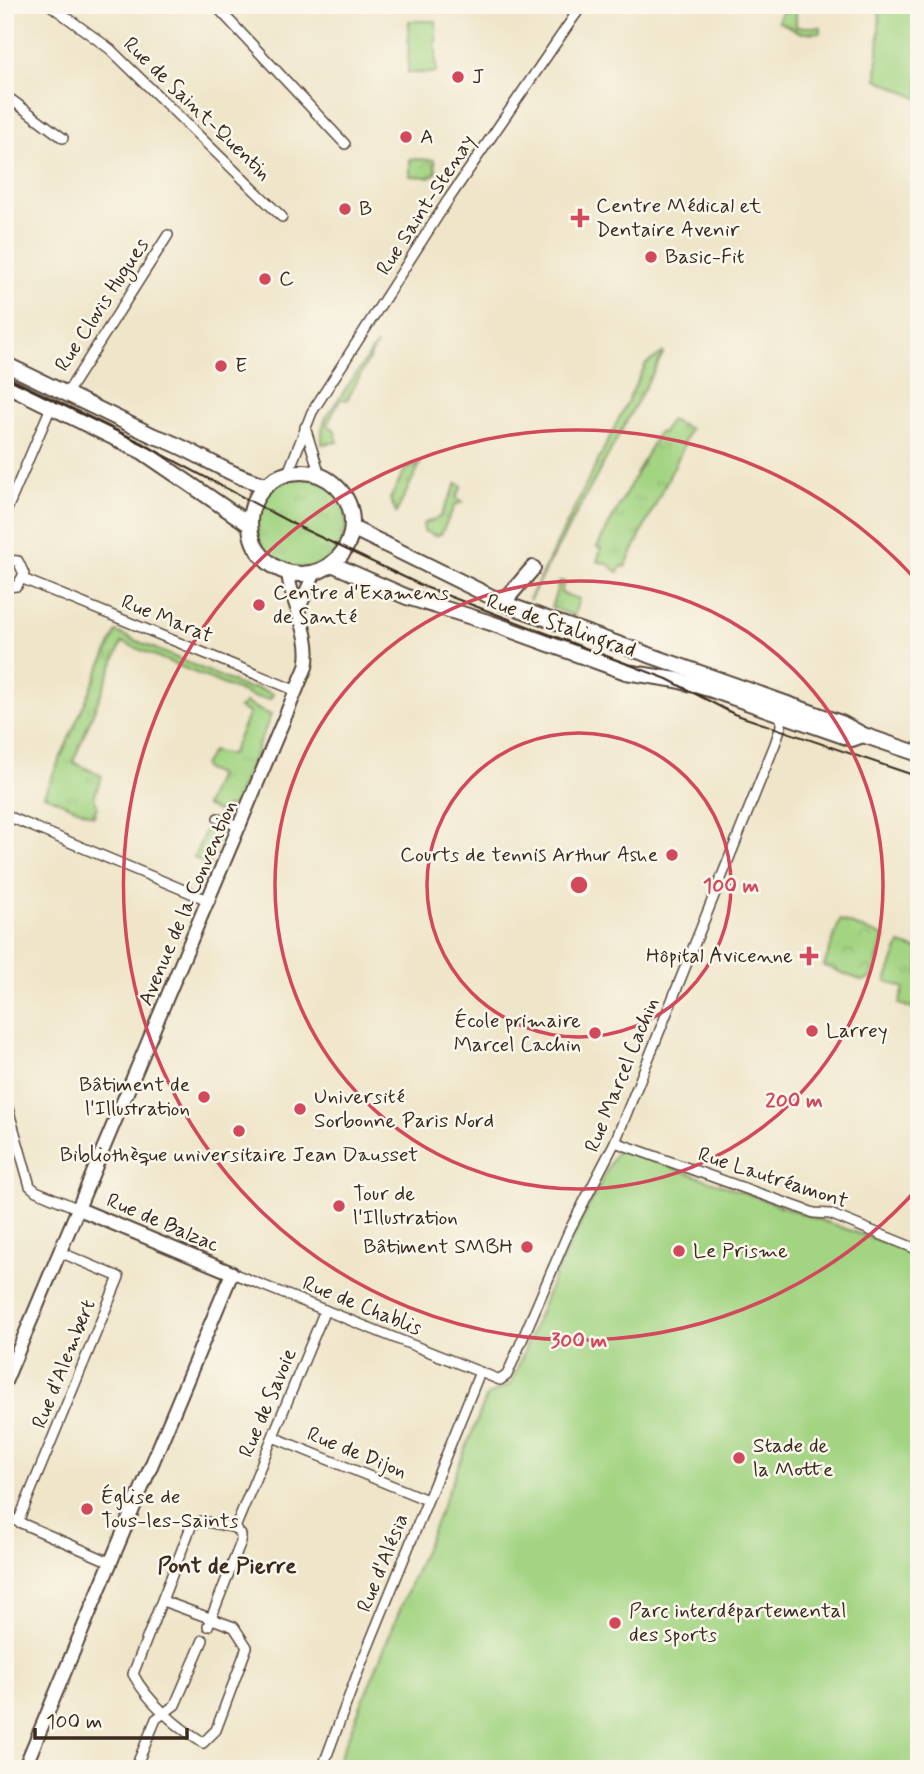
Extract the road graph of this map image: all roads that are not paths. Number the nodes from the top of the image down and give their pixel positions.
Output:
1 (50, 5) edge
2 (215, 5) edge
3 (565, 5) edge
4 (579, 9) edge
5 (5, 95) edge
6 (63, 138) dead end
7 (345, 144) dead end
8 (282, 217) dead end
9 (167, 235) dead end
10 (5, 364) edge
11 (5, 384) edge
12 (67, 393) junction
13 (51, 407) junction
14 (305, 427) junction
15 (288, 473) junction
16 (320, 475) junction
17 (267, 485) junction
18 (5, 514) edge
19 (250, 525) junction
20 (352, 528) junction
21 (5, 559) edge
22 (332, 564) junction
23 (288, 572) junction
24 (315, 572) junction
25 (23, 579) junction
26 (5, 587) edge
27 (496, 599) junction
28 (299, 608) junction
29 (530, 613) junction
30 (297, 691) junction
31 (774, 699) junction
32 (780, 715) junction
33 (863, 735) junction
34 (919, 754) edge
35 (5, 815) edge
36 (218, 818) dead end
37 (241, 827) junction
38 (210, 901) junction
39 (5, 1098) edge
40 (615, 1142) junction
41 (79, 1209) junction
42 (919, 1250) edge
43 (62, 1253) junction
44 (232, 1273) junction
45 (325, 1310) junction
46 (480, 1372) junction
47 (5, 1382) edge
48 (273, 1437) junction
49 (427, 1500) junction
50 (5, 1516) edge
51 (18, 1522) junction
52 (235, 1528) junction
53 (110, 1562) junction
54 (163, 1601) junction
55 (210, 1622) junction
56 (203, 1640) dead end
57 (165, 1712) junction
58 (24, 1769) edge
59 (135, 1769) edge
60 (322, 1769) edge

1 - 8 street, Rue de Saint-Quentin
2 - 7 street
3 - 4 street
4 - 14 street, Rue Saint-Stenay
5 - 6 street
9 - 12 street, Rue Clovis Hugues
10 - 12 main road
11 - 13 main road
12 - 17 main road
13 - 18 street
13 - 19 main road
14 - 15 street, Rue Saint-Stenay
14 - 16 street
15 - 16 main road
15 - 17 main road
16 - 20 main road
17 - 19 main road
19 - 23 main road
20 - 22 main road
20 - 27 main road, Rue de Stalingrad
21 - 25 street
22 - 24 main road
22 - 32 main road, Rue de Stalingrad
23 - 24 main road
23 - 28 street, Avenue de la Convention
24 - 28 street
25 - 26 street
25 - 30 street, Rue Marat
27 - 29 main road, Rue de Stalingrad
27 - 29 main road
28 - 30 street, Avenue de la Convention
29 - 31 main road, Rue de Stalingrad
30 - 37 street, Avenue de la Convention
31 - 32 main road
31 - 33 main road, Rue de Stalingrad
32 - 33 main road, Rue de Stalingrad
32 - 40 street, Rue Marcel Cachin
33 - 34 main road, Rue de Stalingrad
35 - 38 street
36 - 37 street
37 - 38 street, Avenue de la Convention
38 - 41 street, Avenue de la Convention
39 - 41 street
40 - 42 street, Rue Lautréamont
40 - 46 street, Rue Marcel Cachin
41 - 43 street, Avenue de la Convention
41 - 44 street, Rue de Balzac
43 - 47 street, Avenue de la Convention
43 - 51 street, Rue d'Alembert
44 - 45 street, Rue de Chablis
44 - 53 street
45 - 46 street, Rue de Chablis
45 - 48 street, Rue de Savoie
46 - 49 street, Rue d'Alésia
48 - 49 street, Rue de Dijon
48 - 52 street, Rue de Savoie
49 - 60 street, Rue d'Alésia
50 - 51 street
51 - 53 street
52 - 54 street
52 - 55 street, Rue de Savoie
53 - 58 street
54 - 55 street
54 - 57 street
55 - 57 street
56 - 57 street
57 - 59 street

